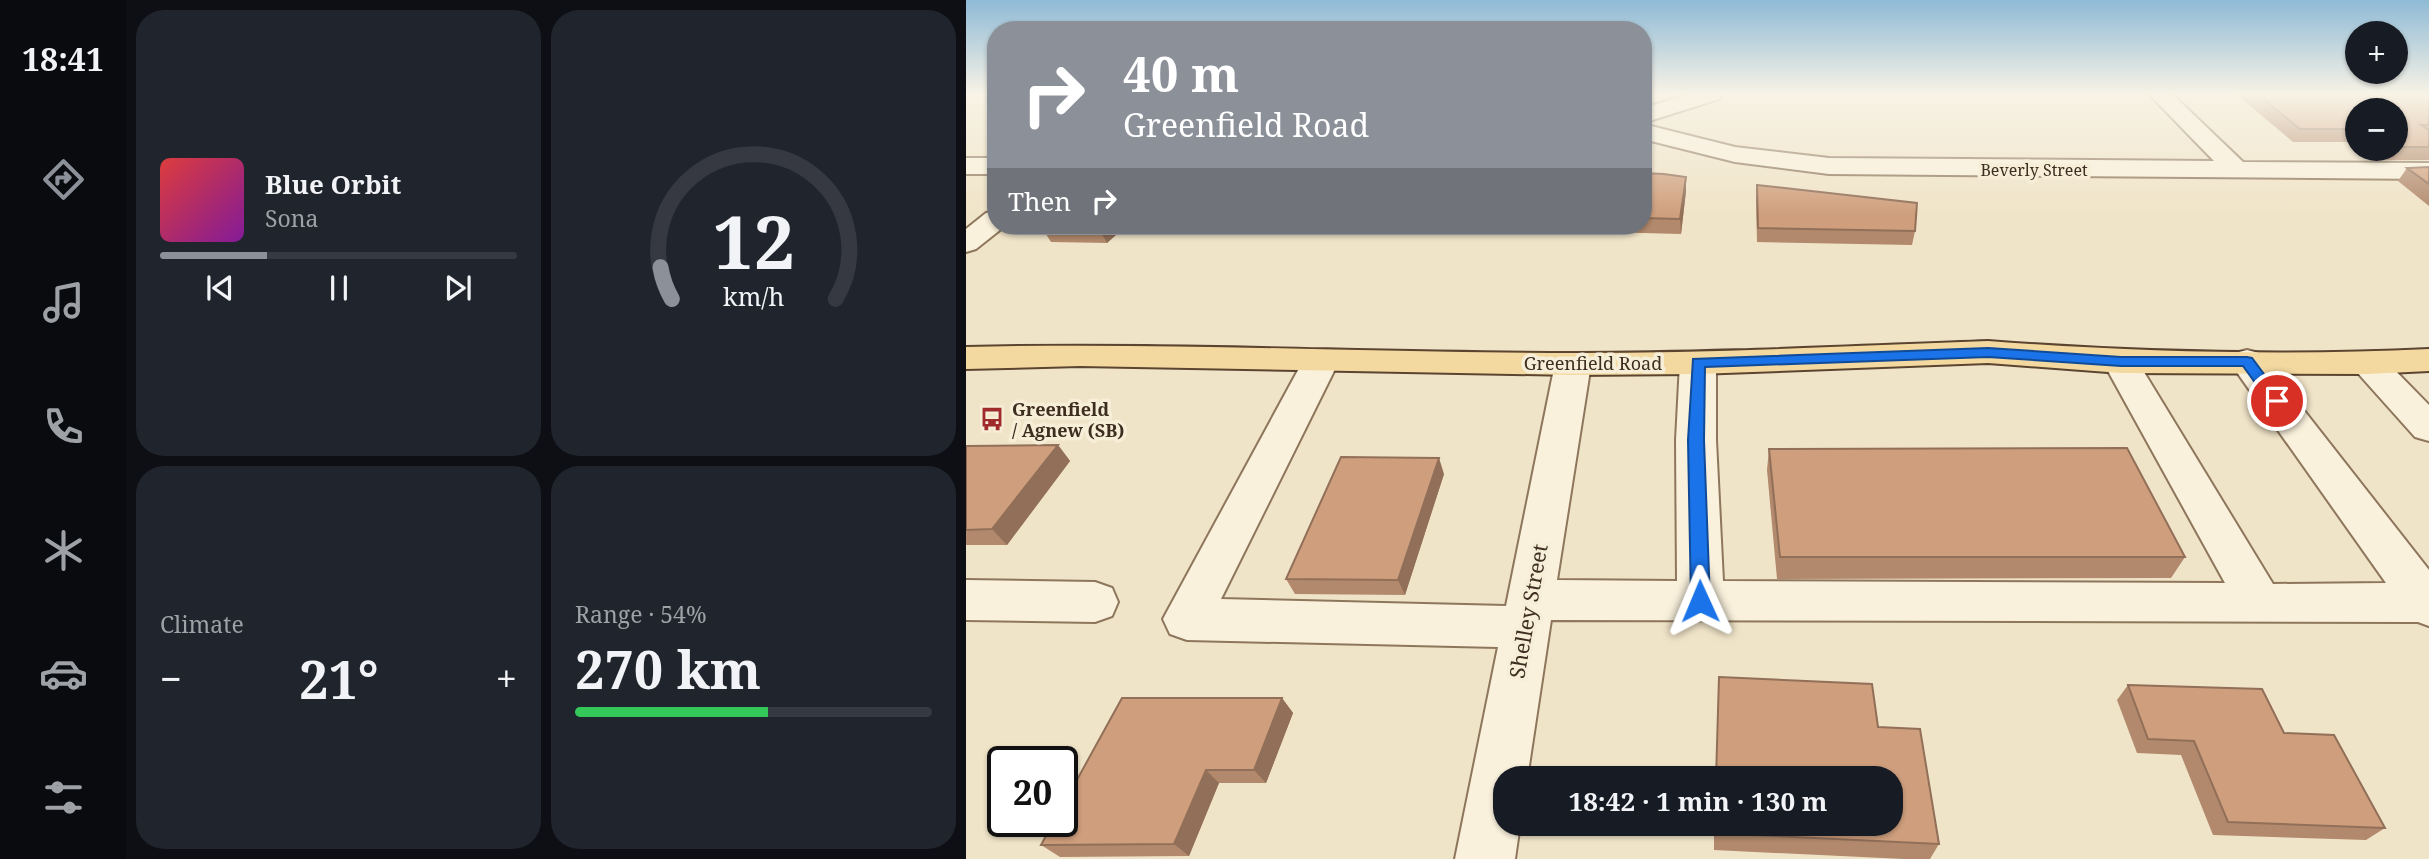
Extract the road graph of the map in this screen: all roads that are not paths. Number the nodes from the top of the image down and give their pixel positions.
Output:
1 (1655, 134) edge
2 (2201, 134) edge
3 (966, 166) edge
4 (987, 166) edge
5 (2238, 171) junction
6 (2429, 172) edge
7 (987, 226) edge
8 (966, 243) edge
9 (966, 358) edge
10 (2429, 360) edge
11 (1321, 361) junction
12 (2247, 361) junction
13 (2121, 362) junction
14 (1698, 363) junction
15 (2368, 363) junction
16 (1573, 364) junction
17 (2429, 428) edge
18 (966, 600) edge
19 (1095, 601) dead end
20 (1700, 601) junction
21 (2260, 603) junction
22 (2428, 603) edge
23 (1527, 613) junction
24 (1485, 859) edge

1 - 5 street, Beverly Street
2 - 5 street
3 - 4 street
5 - 6 street, Beverly Street
7 - 8 street
9 - 11 main road, Greenfield Road
10 - 15 main road, Greenfield Road
11 - 16 main road, Greenfield Road
11 - 23 street
12 - 13 main road, Greenfield Road
12 - 15 main road, Greenfield Road
12 - 22 street
13 - 14 main road, Greenfield Road
13 - 21 street
14 - 16 main road, Greenfield Road
14 - 20 street
15 - 17 street
16 - 23 street, Shelley Street
18 - 19 street
20 - 21 street
20 - 23 street
21 - 22 street
23 - 24 street, Shelley Street

